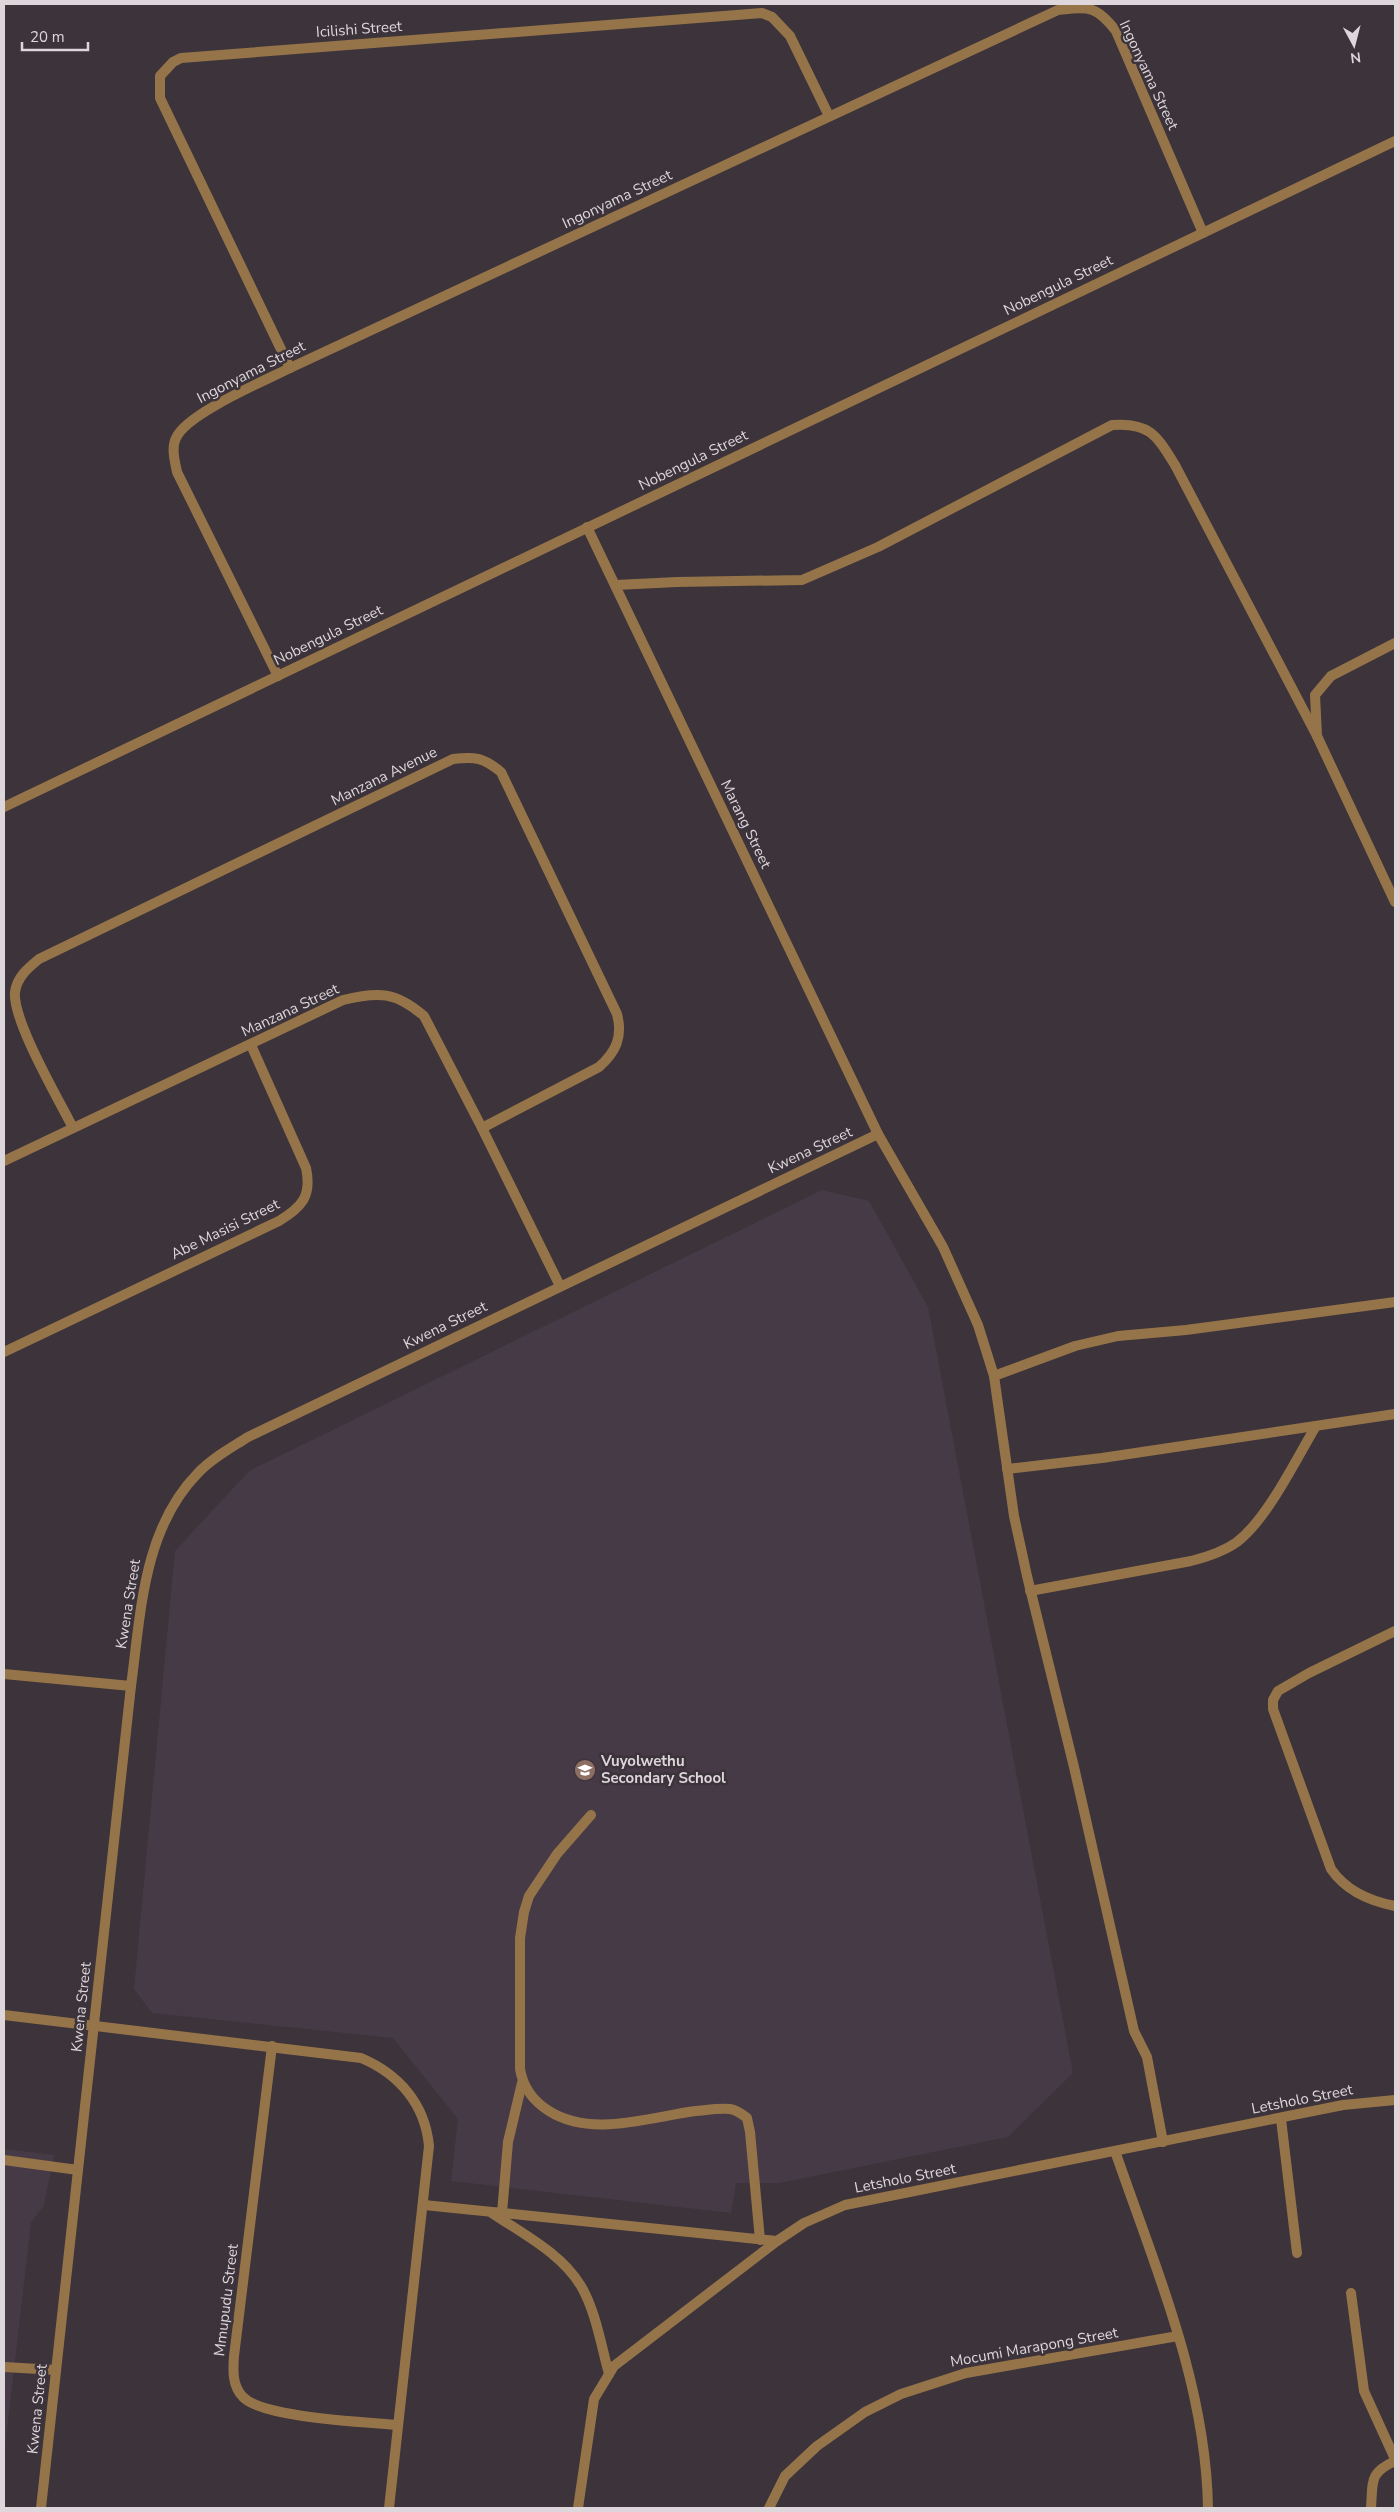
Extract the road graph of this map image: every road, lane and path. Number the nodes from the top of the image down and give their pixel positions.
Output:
1 (829, 116) junction
2 (1395, 141) edge
3 (1203, 233) junction
4 (290, 368) junction
5 (587, 527) junction
6 (616, 585) junction
7 (1395, 642) edge
8 (278, 676) junction
9 (1318, 736) junction
10 (4, 807) edge
11 (1395, 902) edge
12 (251, 1046) junction
13 (73, 1128) junction
14 (482, 1128) junction
15 (878, 1134) junction
16 (4, 1161) edge
17 (560, 1286) junction
18 (1395, 1302) edge
19 (4, 1352) edge
20 (994, 1376) junction
21 (1395, 1414) edge
22 (1316, 1426) junction
23 (1007, 1469) junction
24 (1030, 1591) junction
25 (1394, 1635) edge
26 (4, 1674) edge
27 (131, 1686) junction
28 (591, 1815) dead end
29 (1395, 1906) edge
30 (4, 2015) edge
31 (94, 2026) junction
32 (272, 2046) junction
33 (522, 2083) junction
34 (1395, 2100) edge
35 (1281, 2119) junction
36 (1163, 2142) junction
37 (1115, 2151) junction
38 (4, 2160) edge
39 (78, 2170) junction
40 (424, 2206) junction
41 (490, 2212) junction
42 (502, 2213) junction
43 (760, 2240) junction
44 (776, 2241) junction
45 (1297, 2253) dead end
46 (1351, 2293) dead end
47 (1178, 2336) junction
48 (4, 2367) edge
49 (56, 2370) junction
50 (609, 2374) junction
51 (398, 2425) junction
52 (1395, 2460) edge
53 (41, 2508) edge
54 (389, 2508) edge
55 (578, 2508) edge
56 (769, 2508) edge
57 (1208, 2508) edge
58 (1371, 2508) edge

1 - 3 street, Ingonyama Street
1 - 4 street, Ingonyama Street
1 - 4 street, Icilishi Street
2 - 3 street, Nobengula Street
3 - 5 street, Nobengula Street
4 - 8 street, Ingonyama Street
5 - 6 street, Marang Street
5 - 8 street, Nobengula Street
6 - 9 street
6 - 15 street, Marang Street
7 - 9 street
8 - 10 street, Nobengula Street
9 - 11 street
12 - 13 street, Manzana Street
12 - 14 street, Manzana Street
12 - 19 street, Abe Masisi Street
13 - 14 street, Manzana Avenue
13 - 16 street, Manzana Street
14 - 17 street, Manzana Street
15 - 17 street, Kwena Street
15 - 20 street, Marang Street
17 - 27 street, Kwena Street
18 - 20 street
20 - 23 street, Marang Street
21 - 22 street
22 - 23 street
22 - 24 street
23 - 24 street, Marang Street
24 - 36 street, Marang Street
25 - 29 street
26 - 27 street
27 - 31 street, Kwena Street
28 - 33 street
30 - 31 street
31 - 32 street
31 - 39 street, Kwena Street
32 - 40 street
32 - 51 street, Mmupudu Street
33 - 42 street
33 - 43 street
34 - 35 street, Letsholo Street
35 - 36 street, Letsholo Street
35 - 45 street
36 - 37 street, Letsholo Street
37 - 44 street, Letsholo Street
37 - 47 street
38 - 39 street
39 - 49 street, Kwena Street
40 - 41 street
40 - 51 street
41 - 42 street
41 - 50 street
42 - 43 street
43 - 44 street
44 - 50 street, Letsholo Street
46 - 52 street
47 - 56 street, Mocumi Marapong Street
47 - 57 street
48 - 49 street
49 - 53 street, Kwena Street
50 - 55 street, Letsholo Street
51 - 54 street
52 - 58 street

